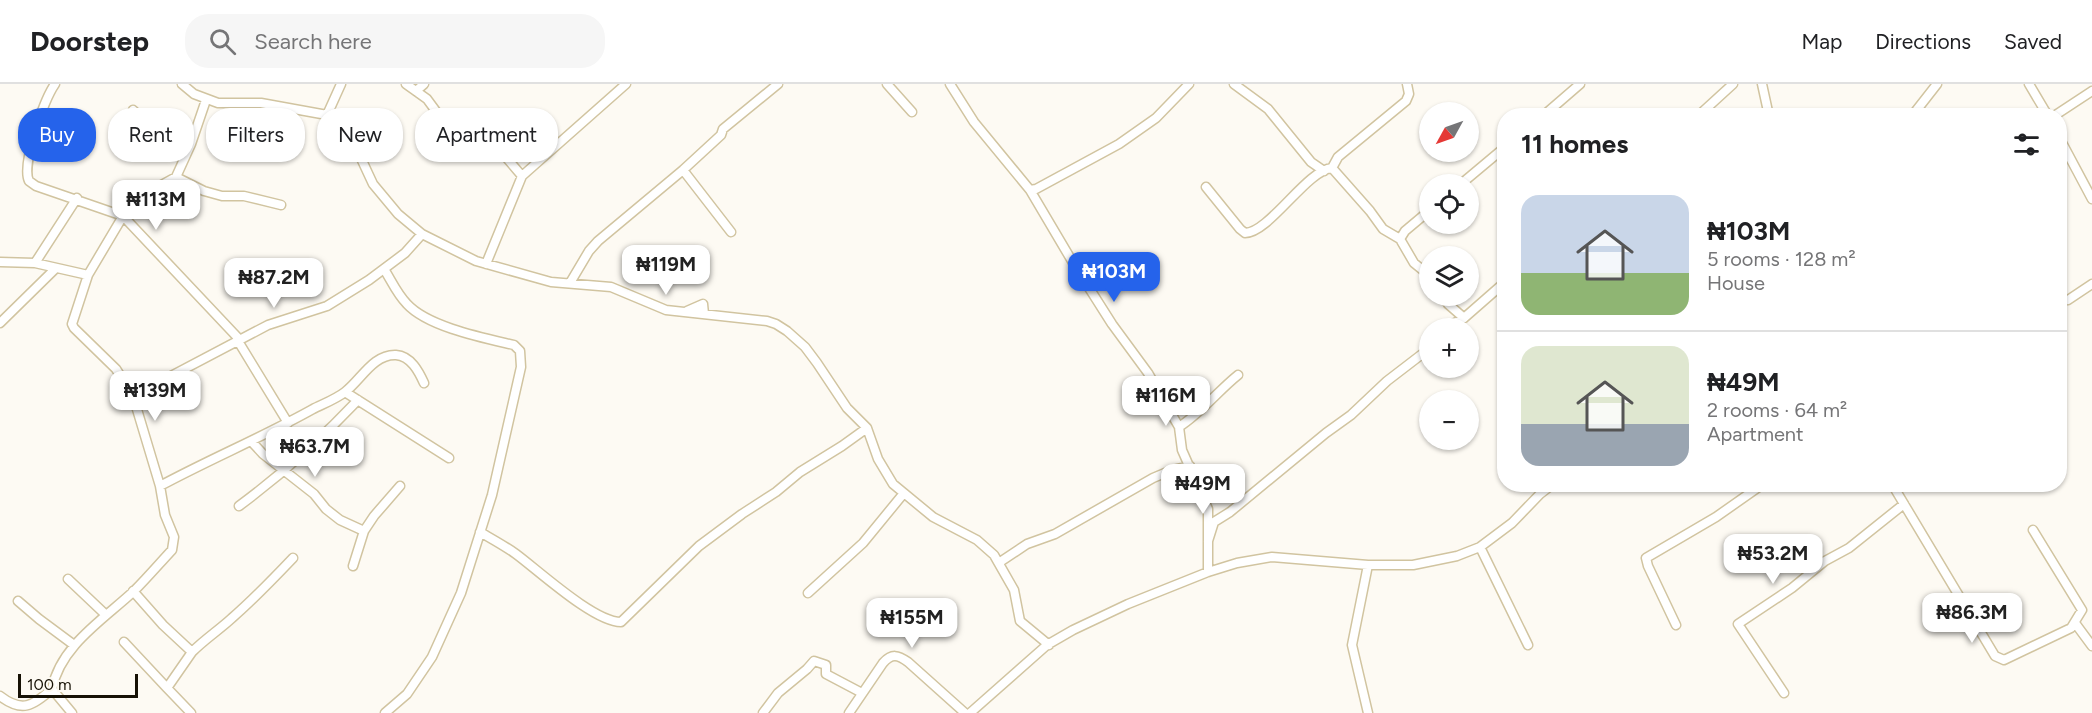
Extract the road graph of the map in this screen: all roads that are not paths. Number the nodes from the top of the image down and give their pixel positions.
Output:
1 (55, 84) edge
2 (182, 84) edge
3 (341, 84) edge
4 (405, 84) edge
5 (423, 84) edge
6 (626, 84) edge
7 (778, 84) edge
8 (887, 84) edge
9 (950, 84) edge
10 (1189, 84) edge
11 (1234, 84) edge
12 (1407, 84) edge
13 (1580, 84) edge
14 (1733, 84) edge
15 (1762, 84) edge
16 (1937, 84) edge
17 (2029, 84) edge
18 (416, 91) junction
19 (2092, 91) edge
20 (206, 100) junction
21 (330, 108) edge
22 (1552, 108) edge
23 (1707, 108) edge
24 (1767, 108) edge
25 (1918, 108) edge
26 (2043, 108) edge
27 (2066, 108) edge
28 (912, 112) dead end
29 (317, 113) edge
30 (194, 135) edge
31 (2067, 152) edge
32 (1497, 154) edge
33 (183, 162) edge
34 (363, 162) edge
35 (683, 170) junction
36 (1328, 170) junction
37 (1473, 174) edge
38 (522, 176) junction
39 (176, 177) junction
40 (1206, 187) dead end
41 (1030, 190) junction
42 (76, 198) junction
43 (2092, 199) edge
44 (281, 205) dead end
45 (123, 216) junction
46 (1419, 219) edge
47 (731, 232) dead end
48 (422, 234) junction
49 (1400, 239) junction
50 (0, 262) edge
51 (35, 263) junction
52 (486, 264) junction
53 (1419, 267) edge
54 (56, 268) junction
55 (384, 269) junction
56 (88, 275) junction
57 (570, 283) junction
58 (2092, 284) edge
59 (1497, 289) edge
60 (2068, 300) dead end
61 (1450, 306) edge
62 (1464, 318) joint
63 (0, 323) edge
64 (239, 341) junction
65 (1419, 356) edge
66 (1238, 375) dead end
67 (424, 383) dead end
68 (345, 392) junction
69 (133, 396) junction
70 (358, 400) junction
71 (350, 408) junction
72 (288, 423) junction
73 (1179, 427) junction
74 (867, 428) junction
75 (251, 441) junction
76 (449, 458) dead end
77 (1190, 466) junction
78 (283, 470) junction
79 (160, 486) junction
80 (400, 486) dead end
81 (1545, 492) edge
82 (1752, 492) edge
83 (1897, 492) edge
84 (904, 493) junction
85 (1904, 504) junction
86 (239, 507) dead end
87 (2033, 530) dead end
88 (364, 531) junction
89 (480, 532) junction
90 (1208, 541) junction
91 (1480, 547) junction
92 (293, 558) dead end
93 (1000, 562) junction
94 (1368, 565) junction
95 (353, 566) dead end
96 (1208, 572) junction
97 (68, 579) dead end
98 (134, 591) junction
99 (808, 593) dead end
100 (18, 601) dead end
101 (106, 615) junction
102 (2075, 623) junction
103 (1676, 625) dead end
104 (124, 642) dead end
105 (74, 645) junction
106 (1048, 645) junction
107 (1528, 645) dead end
108 (2092, 646) edge
109 (192, 652) junction
110 (168, 688) junction
111 (52, 689) junction
112 (862, 693) junction
113 (1784, 693) dead end
114 (0, 696) edge
115 (971, 712) edge
116 (72, 713) edge
117 (191, 713) edge
118 (385, 713) edge
119 (763, 713) edge
120 (849, 713) edge
121 (1368, 713) edge

1 - 42 street
2 - 20 street
3 - 21 street
4 - 18 street
5 - 18 street
6 - 38 street
7 - 35 street
8 - 28 street
9 - 41 street
10 - 41 street
11 - 36 street
12 - 36 street
13 - 22 street
14 - 23 street
15 - 24 street
16 - 25 street
17 - 26 street
18 - 38 street
19 - 27 street
20 - 29 street
20 - 30 street
31 - 43 street
32 - 37 street
33 - 39 street
34 - 48 street
35 - 47 street
35 - 57 street
36 - 40 street
36 - 49 street
38 - 52 street
39 - 44 street
39 - 45 street
41 - 73 street
42 - 45 street
42 - 51 street
45 - 56 street
45 - 64 street
46 - 49 street
48 - 52 street
48 - 55 street
49 - 53 street
50 - 51 street
51 - 54 street
52 - 57 street
54 - 56 street
54 - 63 street
55 - 64 street
55 - 89 street
56 - 69 street
57 - 74 street
58 - 60 street
59 - 62 street
61 - 62 street
64 - 69 street
64 - 72 street
65 - 90 street
66 - 73 street
67 - 68 street
68 - 70 street
68 - 71 street
68 - 72 street
69 - 79 street
70 - 71 street
70 - 76 street
71 - 78 street
72 - 75 street
73 - 77 street
74 - 84 street
74 - 89 street
75 - 78 street
75 - 79 street
77 - 90 street
77 - 93 street
78 - 86 street
78 - 88 street
79 - 98 street
80 - 88 street
81 - 91 street
82 - 103 street
83 - 85 street
84 - 93 street
84 - 99 street
85 - 102 street
85 - 113 street
87 - 102 street
88 - 95 street
89 - 118 street
90 - 96 street
91 - 94 street
91 - 107 street
92 - 109 street
93 - 106 street
94 - 96 street
94 - 121 street
96 - 106 street
97 - 101 street
98 - 101 street
98 - 109 street
100 - 105 street
101 - 105 street
102 - 108 street
104 - 110 street
105 - 111 street
106 - 115 street
109 - 110 street
110 - 117 street
111 - 114 street
111 - 116 street
112 - 115 street
112 - 119 street
112 - 120 street

